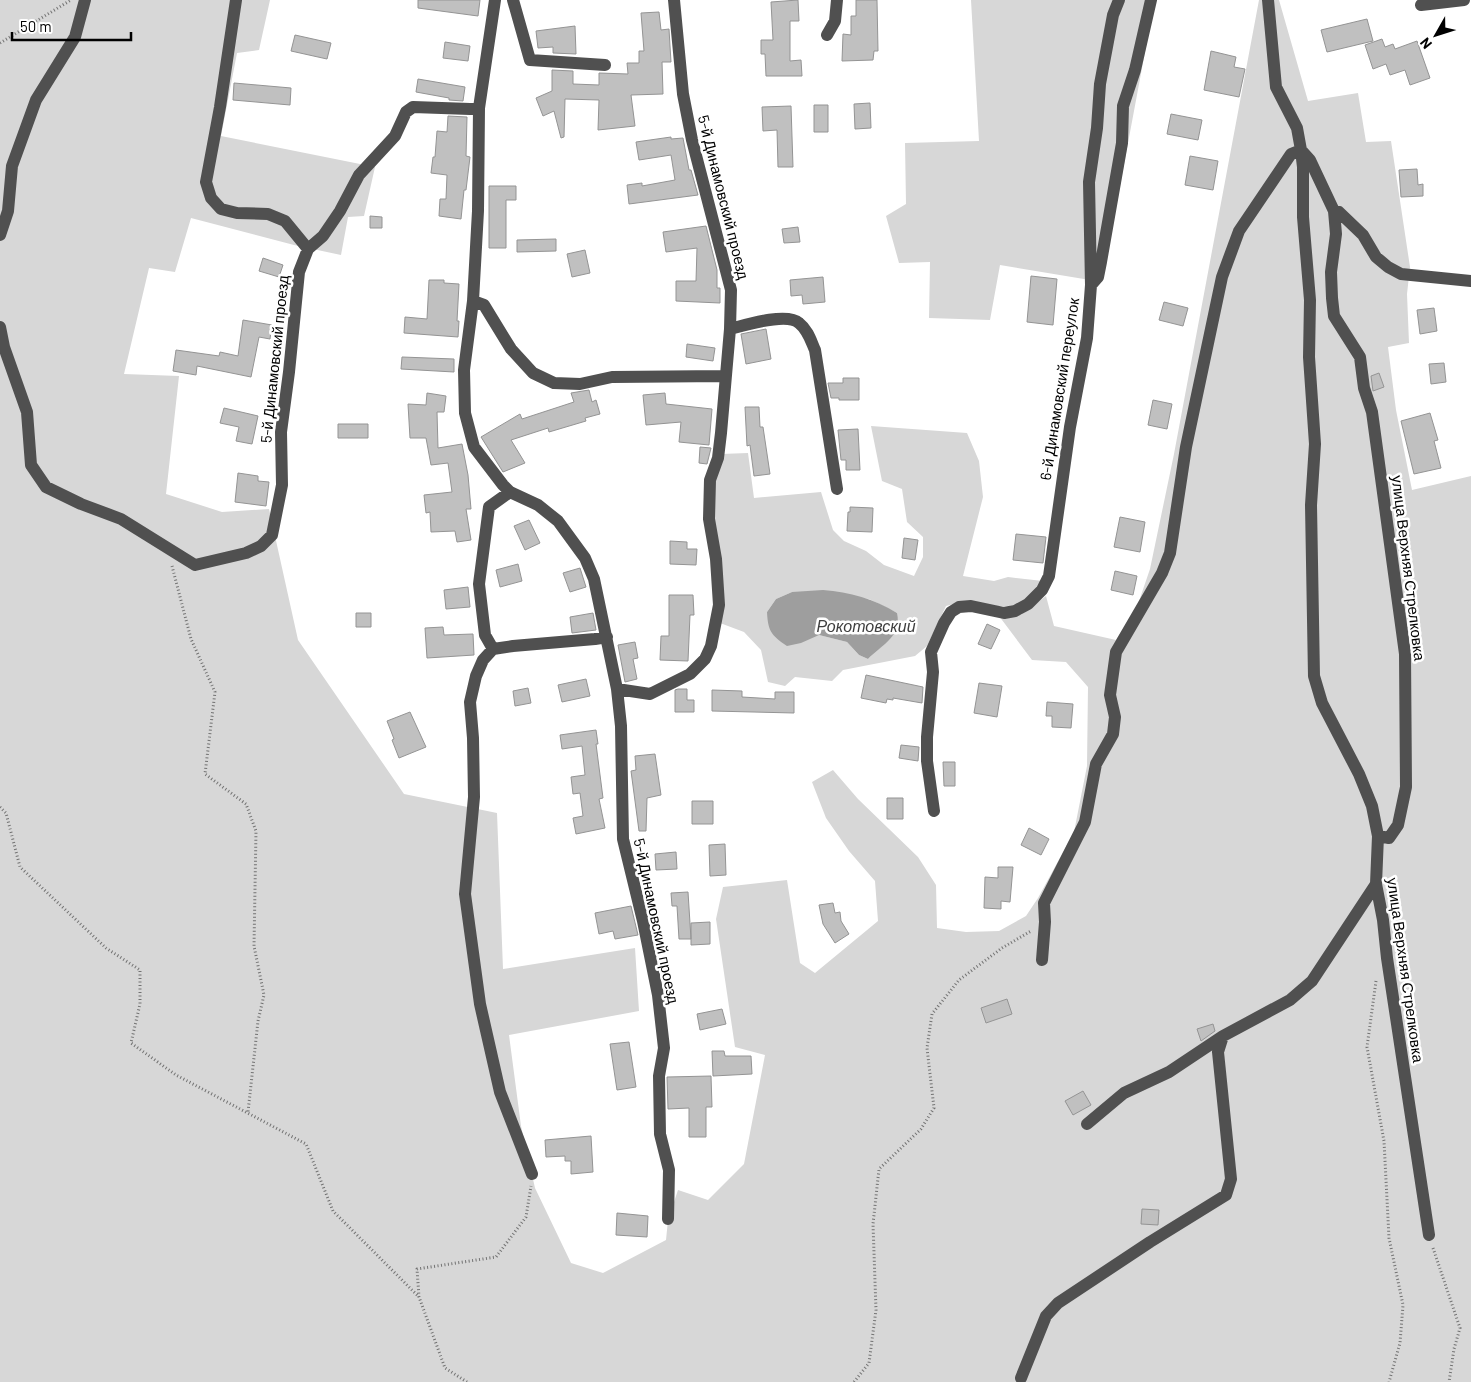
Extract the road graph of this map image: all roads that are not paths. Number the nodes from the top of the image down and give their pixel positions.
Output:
1 (85, 0) edge
2 (236, 0) edge
3 (495, 0) edge
4 (513, 0) edge
5 (674, 0) edge
6 (836, 0) edge
7 (1119, 0) edge
8 (1151, 0) edge
9 (1268, 0) edge
10 (1464, 0) edge
11 (1421, 5) dead end
12 (827, 35) dead end
13 (605, 65) dead end
14 (479, 108) junction
15 (1301, 150) junction
16 (1334, 211) junction
17 (0, 235) edge
18 (308, 249) junction
19 (1471, 281) edge
20 (1091, 285) junction
21 (473, 301) junction
22 (0, 326) edge
23 (730, 329) junction
24 (725, 376) junction
25 (837, 490) dead end
26 (510, 492) junction
27 (607, 637) junction
28 (493, 649) junction
29 (617, 689) junction
30 (934, 811) dead end
31 (1378, 836) junction
32 (1376, 884) junction
33 (1042, 960) dead end
34 (1223, 1036) junction
35 (1087, 1124) dead end
36 (532, 1174) road end
37 (668, 1218) dead end
38 (1429, 1235) road end
39 (1021, 1378) dead end

1 - 17 street
2 - 18 street
3 - 14 street, 5-й Динамовский проезд
4 - 13 street
5 - 23 street, 5-й Динамовский проезд
6 - 12 street
7 - 20 street, 6-й Динамовский переулок
8 - 20 street
9 - 15 street, улица Верхняя Стрелковка
10 - 11 street
14 - 18 street, 5-й Динамовский проезд
14 - 21 street, 5-й Динамовский проезд
15 - 16 street, улица Верхняя Стрелковка
15 - 31 street
15 - 33 street
16 - 19 street
16 - 31 street, улица Верхняя Стрелковка
18 - 22 street, 5-й Динамовский проезд
20 - 30 street, 6-й Динамовский переулок
21 - 24 street
21 - 26 street, 5-й Динамовский проезд
23 - 24 street, 5-й Динамовский проезд
23 - 25 street
24 - 29 street, 5-й Динамовский проезд
26 - 27 street, 5-й Динамовский проезд
26 - 28 street
27 - 28 street
27 - 29 street, 5-й Динамовский проезд
28 - 36 street
29 - 37 street, 5-й Динамовский проезд
31 - 32 street, улица Верхняя Стрелковка
32 - 34 street
32 - 38 street, улица Верхняя Стрелковка
34 - 35 street
34 - 39 street

